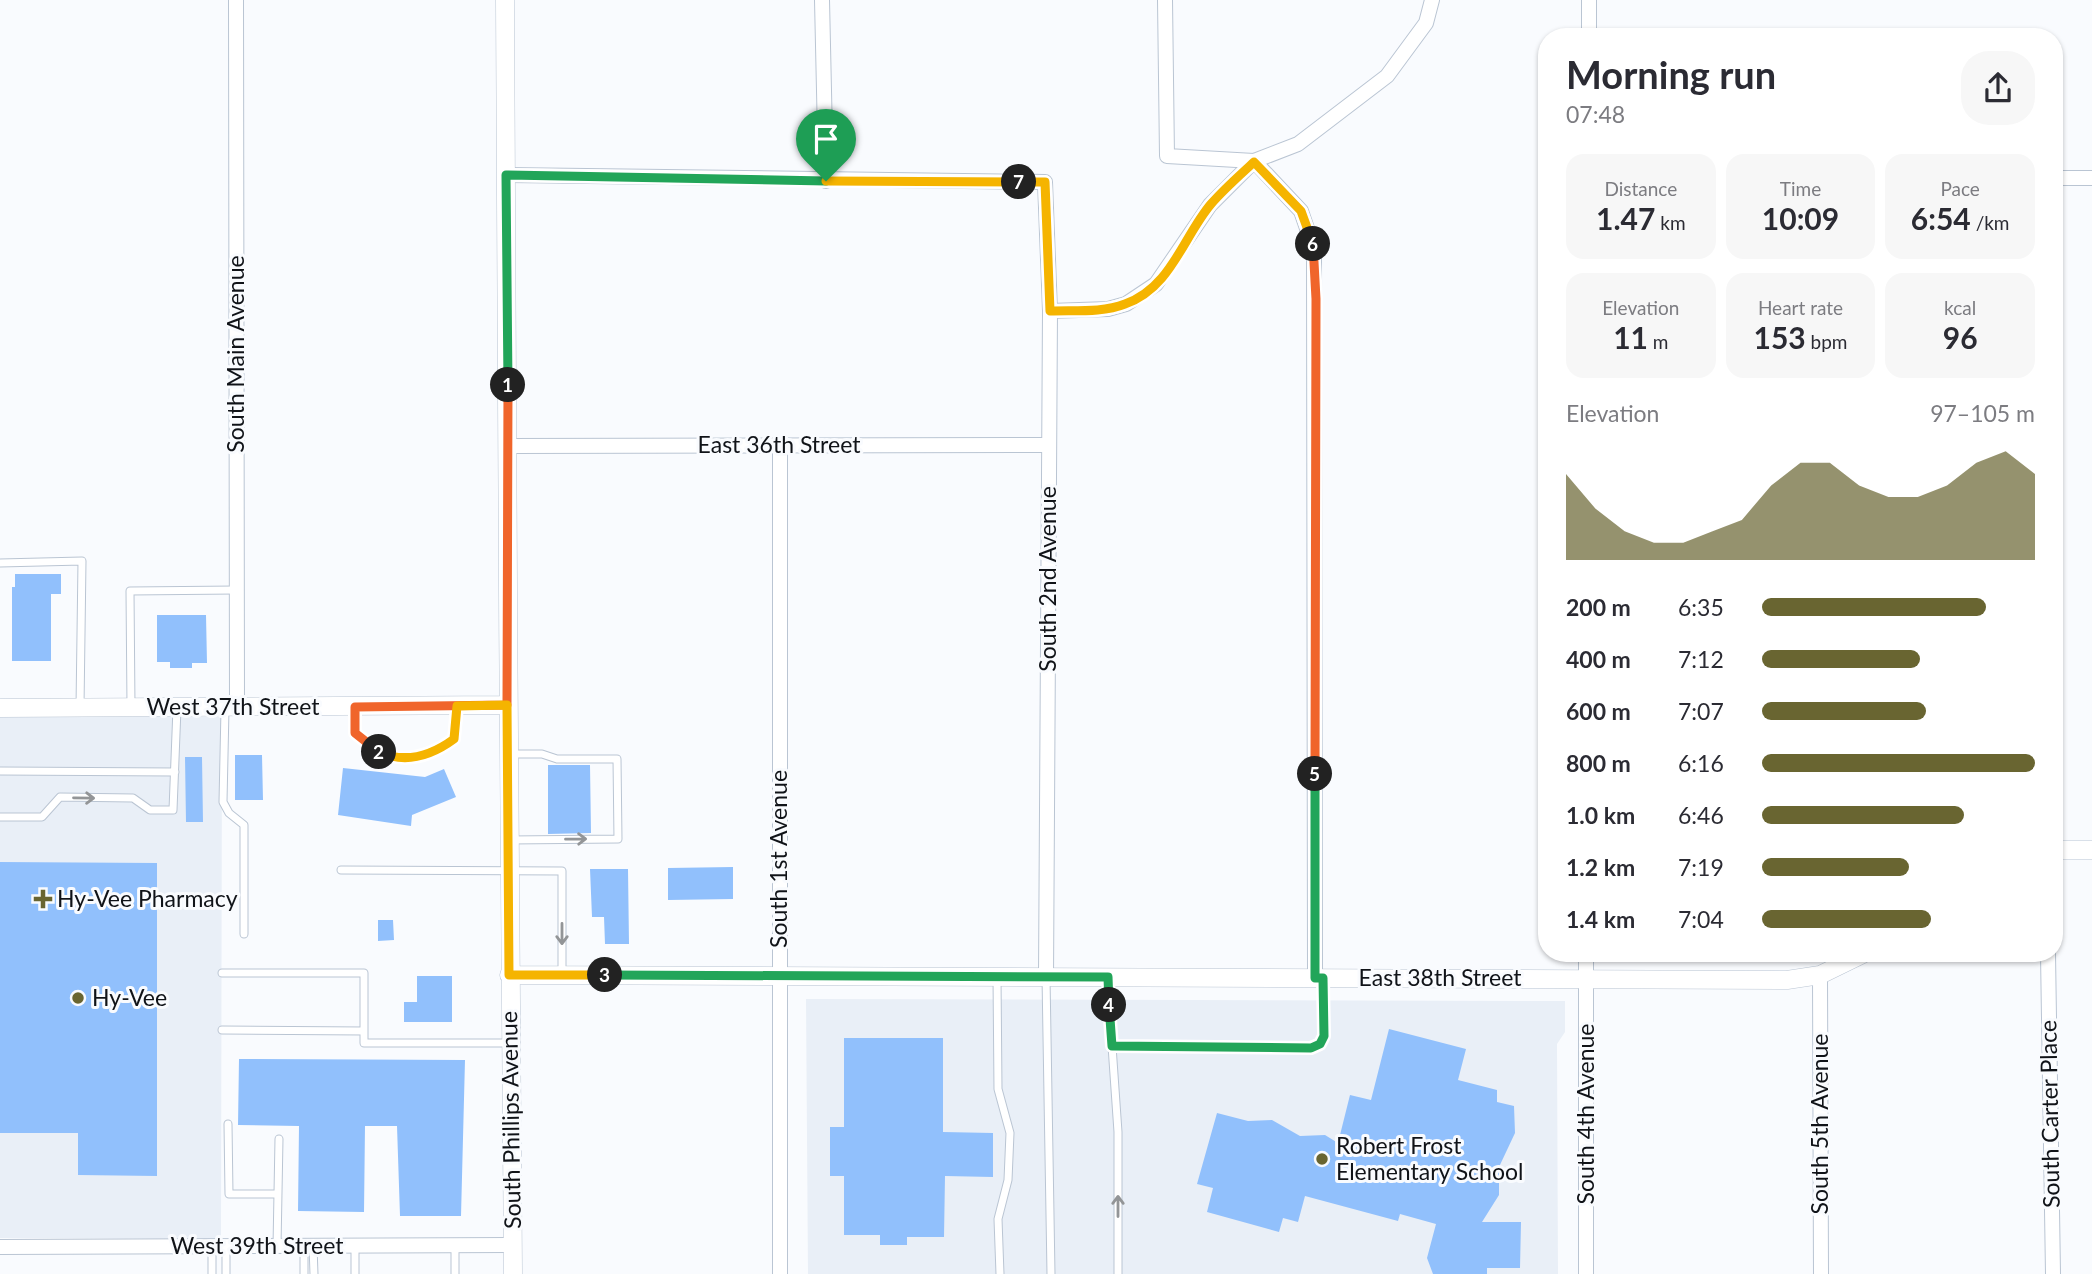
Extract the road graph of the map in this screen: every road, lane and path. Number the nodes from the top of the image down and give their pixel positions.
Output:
1 (236, 0) edge
2 (505, 0) edge
3 (822, 0) edge
4 (1165, 0) edge
5 (1432, 0) edge
6 (1589, 0) edge
7 (1589, 28) edge
8 (1254, 162) junction
9 (506, 175) junction
10 (2063, 178) edge
11 (2092, 178) edge
12 (826, 181) junction
13 (1050, 311) junction
14 (780, 445) junction
15 (1048, 445) junction
16 (509, 446) junction
17 (0, 562) edge
18 (236, 590) junction
19 (507, 705) junction
20 (457, 706) junction
21 (80, 707) junction
22 (355, 707) junction
23 (0, 708) edge
24 (131, 708) junction
25 (177, 708) junction
26 (231, 708) junction
27 (507, 754) junction
28 (0, 771) edge
29 (175, 772) junction
30 (0, 817) edge
31 (508, 840) junction
32 (2063, 850) edge
33 (2092, 850) edge
34 (341, 870) dead end
35 (508, 870) junction
36 (244, 934) dead end
37 (1586, 962) edge
38 (1847, 962) edge
39 (2048, 962) edge
40 (222, 973) dead end
41 (509, 975) junction
42 (562, 975) junction
43 (1820, 975) junction
44 (779, 976) junction
45 (997, 976) junction
46 (1046, 977) junction
47 (1108, 977) junction
48 (1319, 978) junction
49 (1587, 979) junction
50 (222, 1030) dead end
51 (364, 1031) junction
52 (510, 1042) junction
53 (1112, 1046) junction
54 (228, 1124) dead end
55 (279, 1139) dead end
56 (278, 1194) junction
57 (455, 1245) junction
58 (513, 1245) junction
59 (219, 1246) junction
60 (277, 1246) junction
61 (308, 1246) junction
62 (355, 1246) junction
63 (0, 1247) edge
64 (212, 1274) edge
65 (226, 1274) edge
66 (304, 1274) edge
67 (314, 1274) edge
68 (355, 1274) edge
69 (455, 1274) edge
70 (513, 1274) edge
71 (780, 1274) edge
72 (1000, 1274) edge
73 (1051, 1274) edge
74 (1118, 1274) edge
75 (1586, 1274) edge
76 (1821, 1274) edge
77 (2053, 1274) edge

1 - 18 street, South Main Avenue
2 - 9 street, South Phillips Avenue
3 - 12 street
4 - 8 street
5 - 8 street
6 - 7 street
8 - 13 street
8 - 48 street
9 - 12 street
9 - 16 street, South Phillips Avenue
10 - 11 street
12 - 13 street, South 2nd Avenue
13 - 15 street, South 2nd Avenue
14 - 15 street, East 36th Street
14 - 16 street, East 36th Street
14 - 44 street, South 1st Avenue
15 - 46 street, South 2nd Avenue
16 - 19 street, South Phillips Avenue
17 - 21 lane
18 - 24 lane
18 - 26 street, South Main Avenue
19 - 20 street, West 37th Street
19 - 27 street, South Phillips Avenue
20 - 22 street, West 37th Street
20 - 22 lane
21 - 23 street, West 37th Street
21 - 24 street, West 37th Street
22 - 26 street, West 37th Street
24 - 25 street, West 37th Street
25 - 26 street, West 37th Street
25 - 29 lane
26 - 36 lane
27 - 31 street, South Phillips Avenue
31 -> 27 lane
28 - 29 lane
30 -> 29 lane
31 - 35 street, South Phillips Avenue
32 - 33 street
34 - 35 lane
35 - 41 street, South Phillips Avenue
35 -> 42 lane
37 - 49 street, South 4th Avenue
38 - 43 street, East 38th Street
39 - 77 street, South Carter Place
40 - 51 lane
41 - 42 street, East 38th Street
41 - 52 street, South Phillips Avenue
42 - 44 street, East 38th Street
43 - 49 street, East 38th Street
43 - 76 street, South 5th Avenue
44 - 45 street, East 38th Street
44 - 71 street, South 1st Avenue
45 - 46 street, East 38th Street
45 - 72 lane
46 - 47 street, East 38th Street
46 - 73 lane
47 - 48 street, East 38th Street
47 - 53 lane
48 - 49 street, East 38th Street
48 - 53 lane
49 - 75 street, South 4th Avenue
50 - 51 lane
51 - 52 lane
52 - 58 street, South Phillips Avenue
74 -> 53 lane
54 - 56 lane
55 - 56 lane
56 - 60 lane
57 - 58 street, West 39th Street
57 - 62 street, West 39th Street
57 - 69 lane
58 - 70 street, South Phillips Avenue
59 - 60 street, West 39th Street
59 - 63 street, West 39th Street
59 - 64 lane
59 - 65 lane
60 - 61 street, West 39th Street
61 - 62 street, West 39th Street
61 - 66 lane
61 - 67 lane
62 - 68 lane

